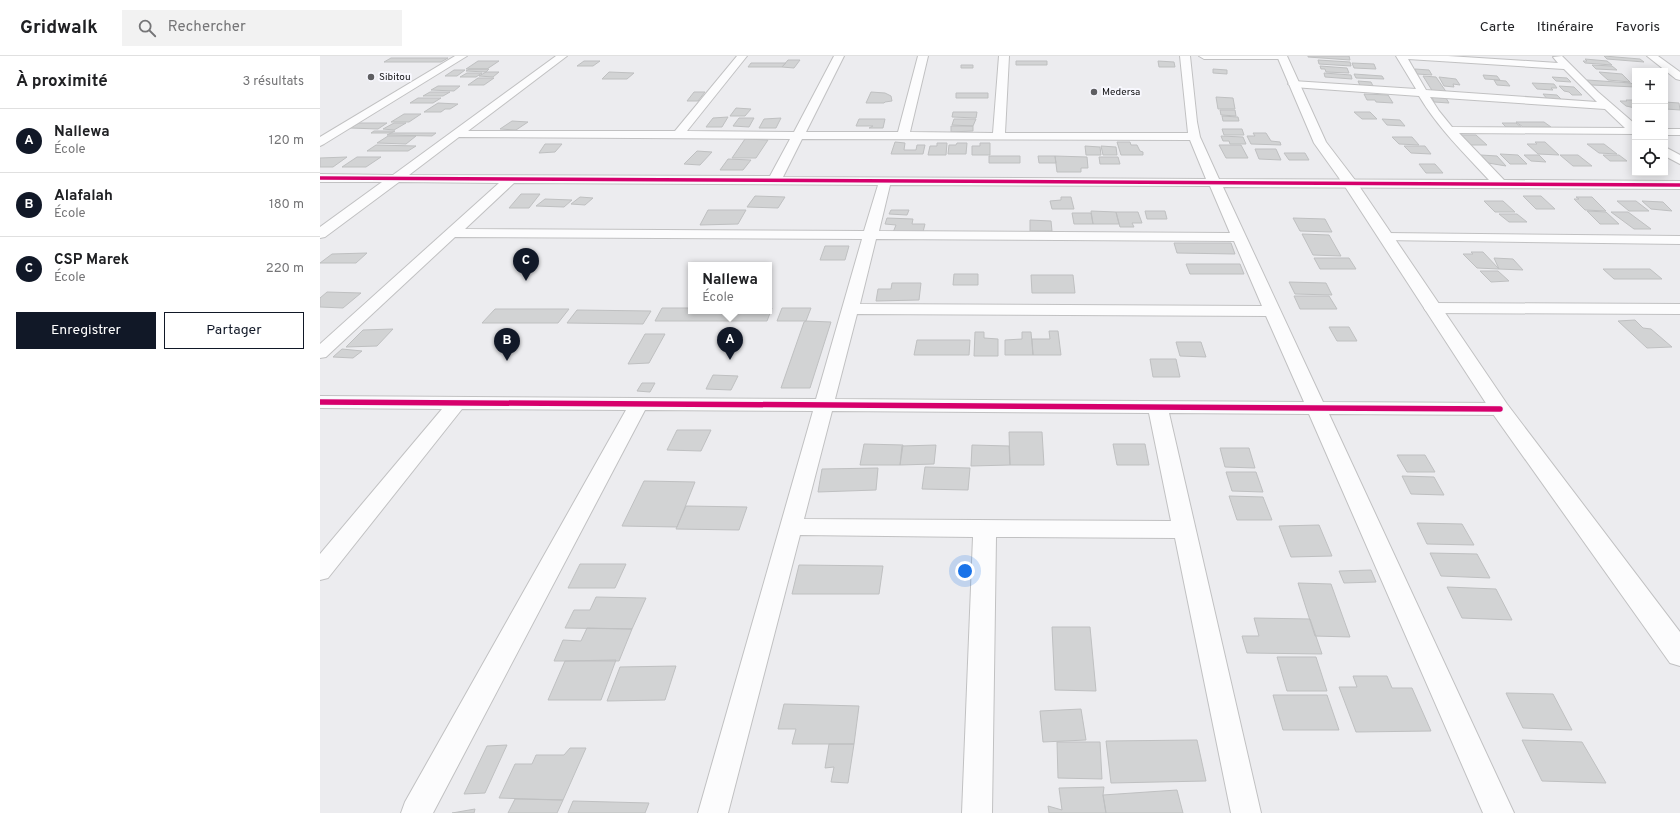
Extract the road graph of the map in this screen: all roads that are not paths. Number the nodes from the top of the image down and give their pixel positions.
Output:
1 (462, 56) edge
2 (562, 56) edge
3 (742, 56) edge
4 (839, 56) edge
5 (923, 56) edge
6 (1004, 56) edge
7 (1186, 56) edge
8 (1204, 56) edge
9 (1282, 56) edge
10 (1401, 56) edge
11 (1557, 56) edge
12 (1652, 56) edge
13 (1567, 66) junction
14 (1680, 77) edge
15 (1293, 84) junction
16 (1423, 93) junction
17 (1607, 106) junction
18 (1632, 128) edge
19 (1449, 130) junction
20 (1632, 131) edge
21 (320, 132) edge
22 (336, 132) junction
23 (1668, 132) edge
24 (1680, 132) edge
25 (456, 134) junction
26 (678, 134) junction
27 (798, 135) junction
28 (903, 136) junction
29 (1000, 136) junction
30 (1194, 137) junction
31 (320, 142) edge
32 (1668, 153) edge
33 (1680, 160) edge
34 (320, 178) edge
35 (396, 178) junction
36 (511, 179) junction
37 (775, 180) junction
38 (885, 180) junction
39 (1215, 182) junction
40 (1350, 183) junction
41 (1501, 185) junction
42 (1680, 185) edge
43 (452, 233) junction
44 (320, 234) edge
45 (870, 235) junction
46 (1240, 237) junction
47 (1386, 237) junction
48 (1680, 240) edge
49 (1432, 308) junction
50 (850, 309) junction
51 (1680, 309) edge
52 (1273, 311) junction
53 (320, 353) edge
54 (320, 402) edge
55 (457, 403) junction
56 (639, 404) junction
57 (824, 406) junction
58 (1158, 408) junction
59 (1317, 409) junction
60 (1500, 409) junction
61 (790, 527) junction
62 (985, 528) junction
63 (1185, 530) junction
64 (320, 571) edge
65 (1680, 654) edge
66 (416, 813) edge
67 (712, 813) edge
68 (977, 813) edge
69 (1246, 813) edge
70 (1499, 813) edge

1 - 22 street
2 - 25 street
3 - 26 street
4 - 27 street
5 - 28 street
6 - 29 street
7 - 30 street
8 - 9 street
9 - 15 street
10 - 13 street
10 - 16 street
11 - 13 street
12 - 14 street
13 - 17 street
15 - 16 street
15 - 40 street
16 - 17 street
16 - 19 street
17 - 18 street
19 - 20 street
19 - 41 street
21 - 22 street
22 - 31 street
23 - 24 street
25 - 26 street
25 - 35 street
26 - 27 street
27 - 28 street
27 - 37 street
28 - 29 street
29 - 30 street
30 - 39 street
32 - 33 street
34 - 35 street
35 - 36 street
35 - 44 street
36 - 37 street
36 - 43 street
37 - 38 street
38 - 39 street
38 - 45 street
39 - 40 street
39 - 46 street
40 - 41 street
40 - 47 street
41 - 42 street
43 - 45 street
43 - 53 street
45 - 46 street
45 - 50 street
46 - 52 street
47 - 48 street
47 - 49 street
49 - 51 street
49 - 60 street
50 - 52 street
50 - 57 street
52 - 59 street
54 - 55 street
55 - 56 street
55 - 64 street
56 - 57 street
56 - 66 street
57 - 58 street
57 - 61 street
58 - 59 street
58 - 63 street
59 - 60 street
59 - 70 street
60 - 65 street
61 - 62 street
61 - 67 street
62 - 63 street
62 - 68 street
63 - 69 street

